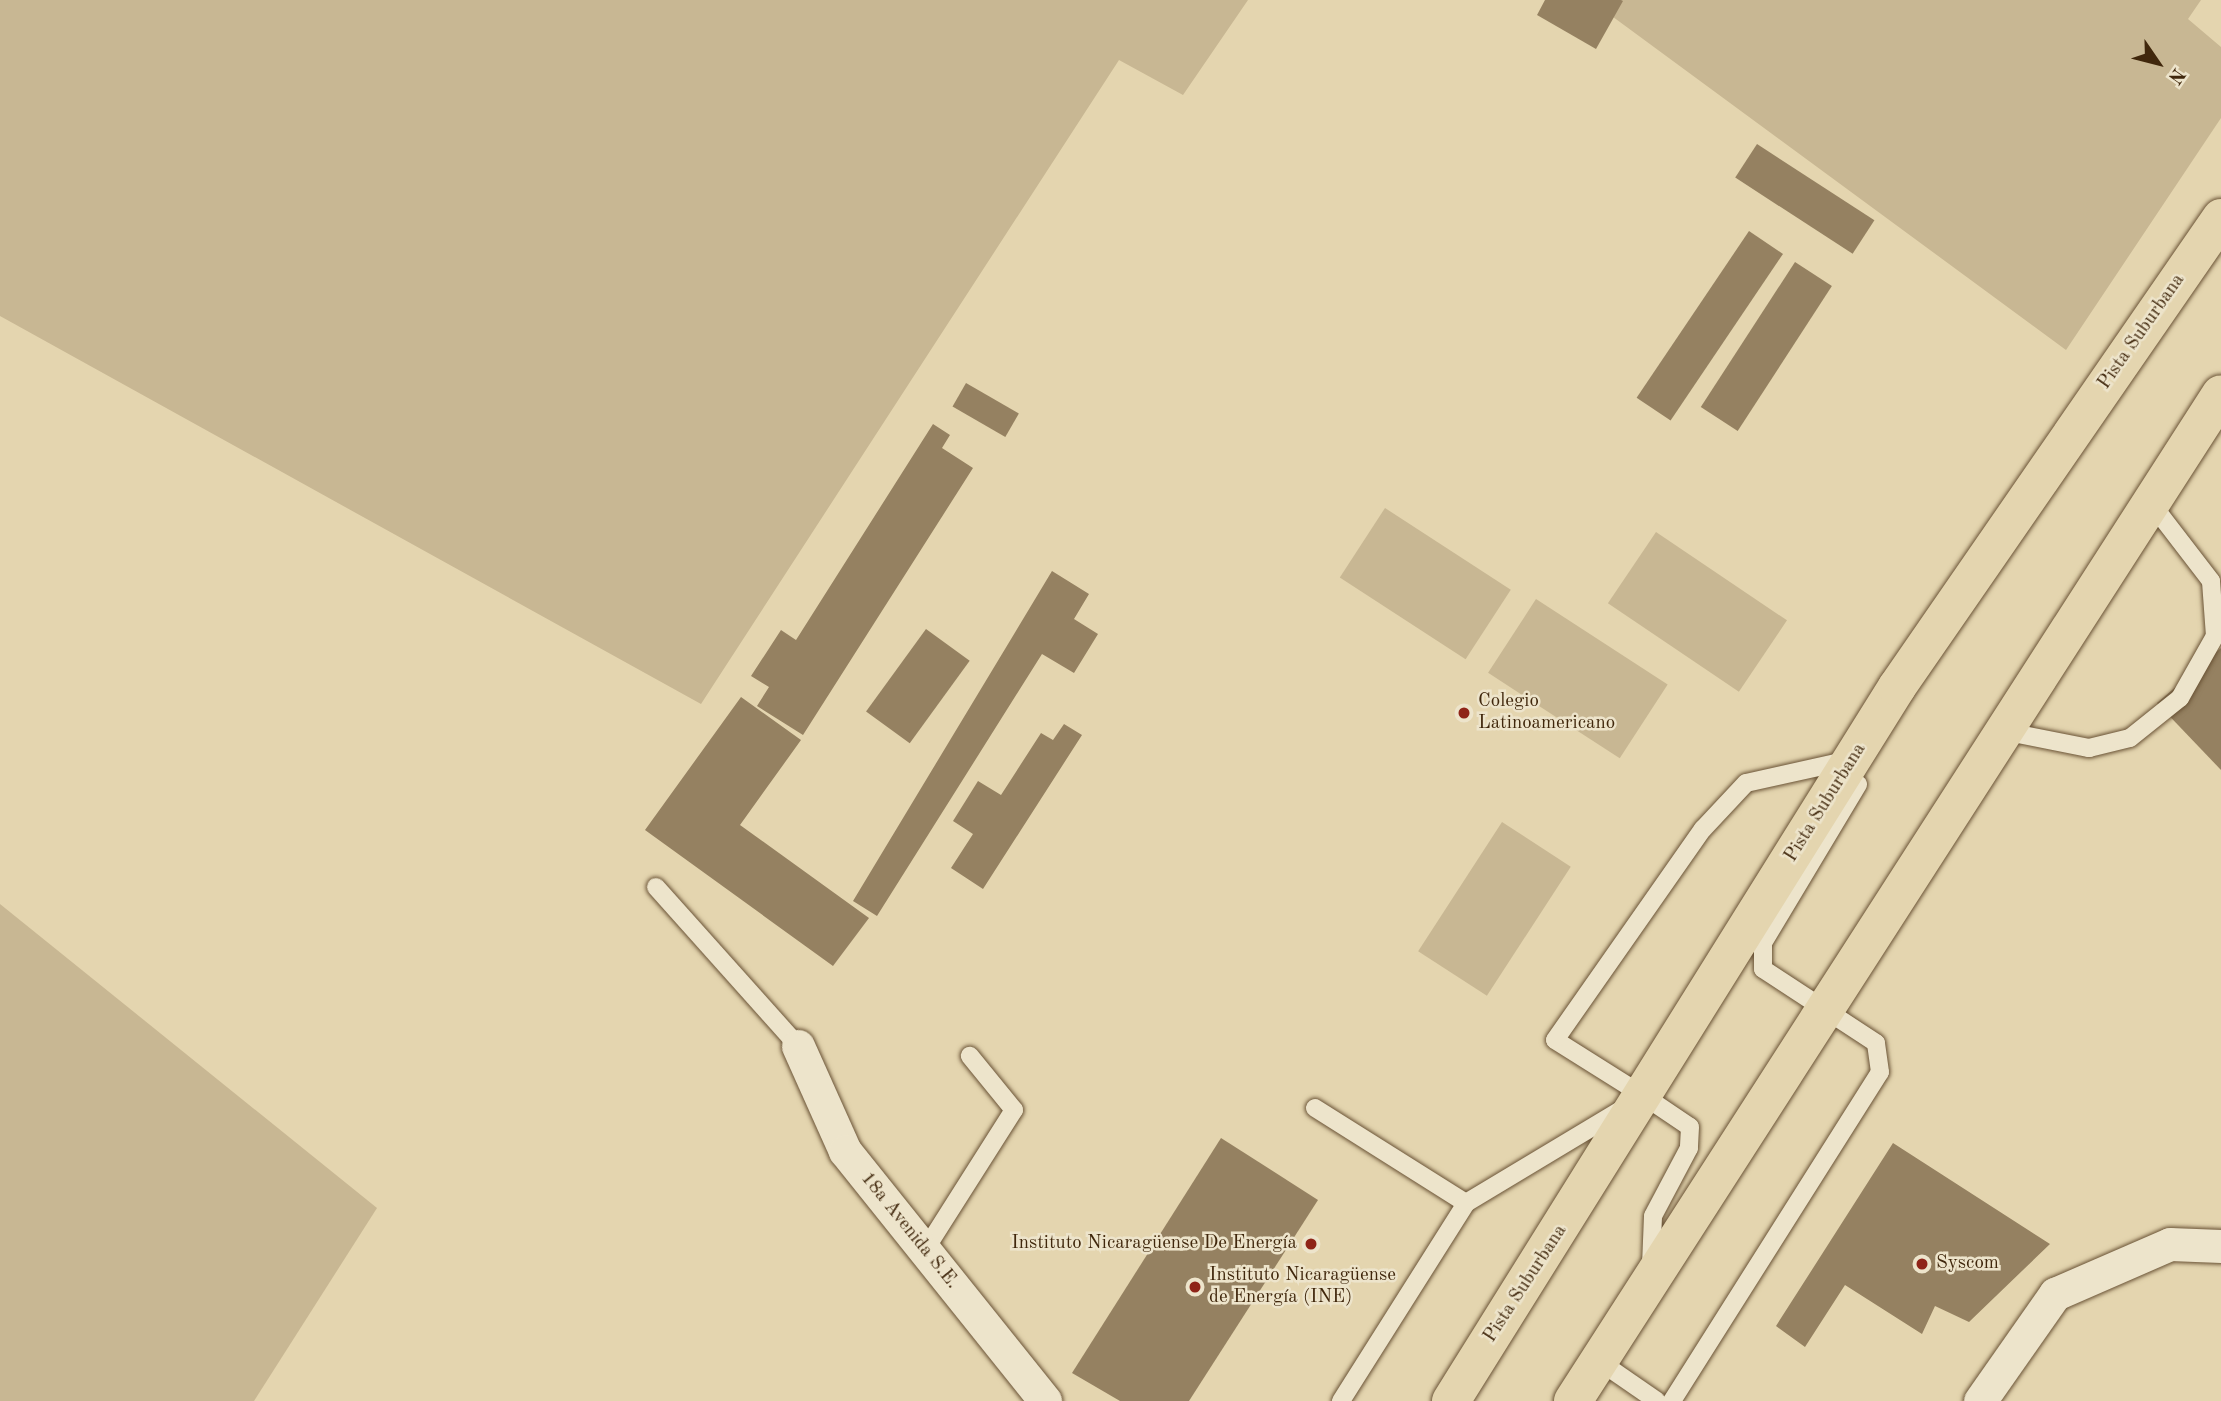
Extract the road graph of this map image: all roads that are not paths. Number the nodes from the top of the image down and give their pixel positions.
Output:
1 (2221, 218) edge
2 (2221, 394) edge
3 (2151, 503) junction
4 (1897, 687) junction
5 (2003, 731) junction
6 (1852, 759) junction
7 (656, 887) dead end
8 (1823, 1008) junction
9 (797, 1046) joint
10 (970, 1056) dead end
11 (1644, 1096) junction
12 (1315, 1108) dead end
13 (1466, 1203) junction
14 (2221, 1246) edge
15 (925, 1250) junction
16 (1650, 1280) junction
17 (1599, 1362) junction
18 (1045, 1401) edge
19 (1341, 1401) edge
20 (1451, 1401) edge
21 (1573, 1401) edge
22 (1657, 1401) edge
23 (1672, 1401) edge
24 (1980, 1401) edge

1 - 4 main road, Pista Suburbana
2 - 3 main road
3 - 5 main road
3 - 5 lane
4 - 6 main road, Pista Suburbana
4 - 8 lane
5 - 8 main road
6 - 11 main road, Pista Suburbana
6 - 11 lane
7 - 9 lane
8 - 16 main road
8 - 23 lane
9 - 15 street, 18a Avenida S.E.
10 - 15 lane
11 - 13 lane
11 - 16 lane
11 - 20 main road, Pista Suburbana
12 - 13 lane
13 - 19 lane
14 - 24 street
15 - 18 street, 18a Avenida S.E.
16 - 17 main road
17 - 21 main road
17 - 22 lane

